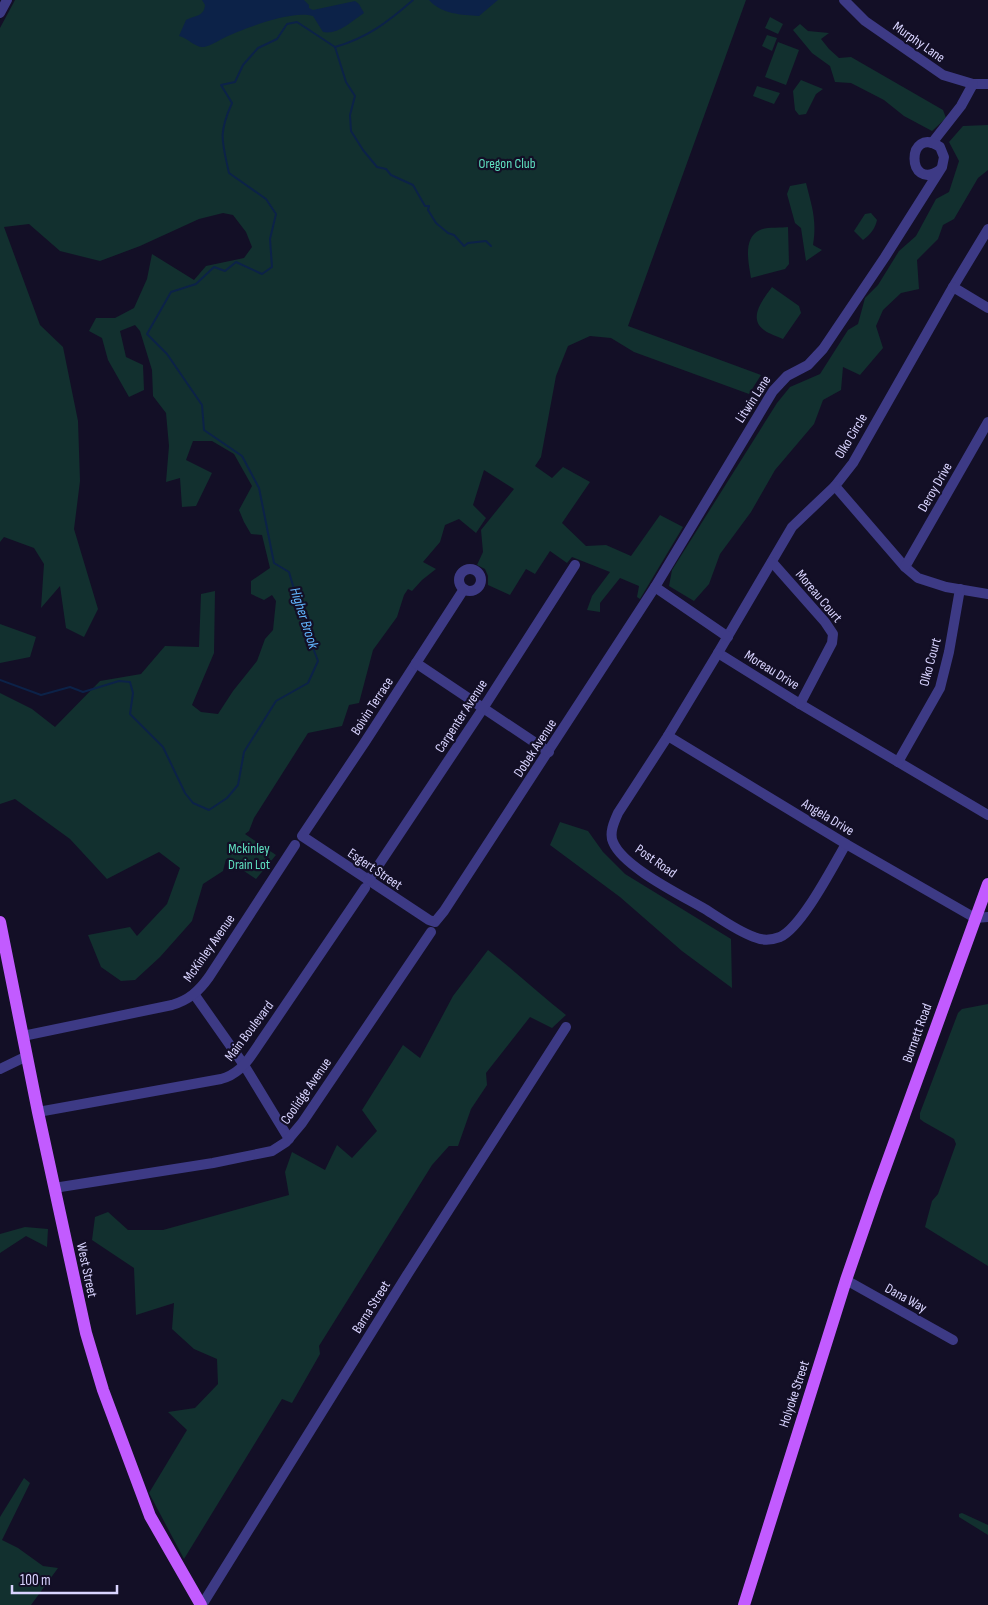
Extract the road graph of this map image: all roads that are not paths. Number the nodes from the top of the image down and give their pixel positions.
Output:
1 (7, 0) edge
2 (844, 0) edge
3 (0, 13) edge
4 (973, 84) junction
5 (988, 84) edge
6 (932, 143) junction
7 (940, 170) junction
8 (988, 229) edge
9 (953, 287) junction
10 (988, 308) edge
11 (988, 422) edge
12 (835, 486) junction
13 (772, 562) junction
14 (575, 565) dead end
15 (905, 567) junction
16 (655, 587) junction
17 (464, 589) dead end
18 (960, 589) junction
19 (988, 594) edge
20 (728, 636) junction
21 (718, 653) junction
22 (416, 663) junction
23 (800, 704) junction
24 (484, 708) junction
25 (668, 736) junction
26 (549, 752) junction
27 (898, 762) junction
28 (988, 815) edge
29 (302, 836) joint
30 (846, 844) junction
31 (296, 845) dead end
32 (366, 884) junction
33 (988, 884) edge
34 (982, 917) edge
35 (0, 922) edge
36 (435, 922) joint
37 (431, 932) dead end
38 (4, 965) edge
39 (194, 994) junction
40 (566, 1027) dead end
41 (23, 1036) junction
42 (27, 1056) junction
43 (244, 1065) junction
44 (0, 1070) edge
45 (38, 1112) junction
46 (289, 1139) junction
47 (54, 1188) junction
48 (876, 1193) joint
49 (846, 1280) junction
50 (953, 1340) dead end
51 (202, 1605) edge
52 (744, 1605) edge

1 - 3 street
2 - 4 street, Murphy Lane
4 - 5 street, Murphy Lane
4 - 6 street
6 - 7 street
6 - 7 street
7 - 16 street, Litwin Lane
8 - 9 street, Olko Circle
9 - 10 street
9 - 12 street, Olko Circle
11 - 15 street, Deroy Drive
12 - 13 street
12 - 15 street
13 - 20 street
13 - 23 street, Moreau Court
14 - 24 street, Carpenter Avenue
15 - 18 street
16 - 20 street
16 - 26 street, Dobek Avenue
17 - 22 street, Boivin Terrace
18 - 19 street
18 - 27 street, Olko Court
20 - 21 street
21 - 23 street, Moreau Drive
21 - 25 street, Post Road
22 - 24 street
22 - 29 street, Boivin Terrace
23 - 27 street, Moreau Drive
24 - 26 street
24 - 32 street, Carpenter Avenue
25 - 30 street, Angela Drive
25 - 30 street, Post Road
26 - 36 street, Dobek Avenue
27 - 28 street, Moreau Drive
29 - 32 street, Esgert Street
30 - 34 street, Angela Drive
31 - 39 street, McKinley Avenue
32 - 36 street, Esgert Street
32 - 43 street, Main Boulevard
33 - 34 main road, Burnett Road
34 - 48 main road, Burnett Road
35 - 38 main road, West Street
37 - 46 street, Coolidge Avenue
38 - 41 main road, West Street
39 - 41 street, McKinley Avenue
39 - 43 street
40 - 51 street, Barna Street
41 - 42 main road, West Street
42 - 44 street
42 - 45 main road, West Street
43 - 45 street, Main Boulevard
43 - 46 street
45 - 47 main road, West Street
46 - 47 street, Coolidge Avenue
47 - 51 main road, West Street
48 - 49 main road, Holyoke Street
49 - 50 street, Dana Way
49 - 52 main road, Holyoke Street

